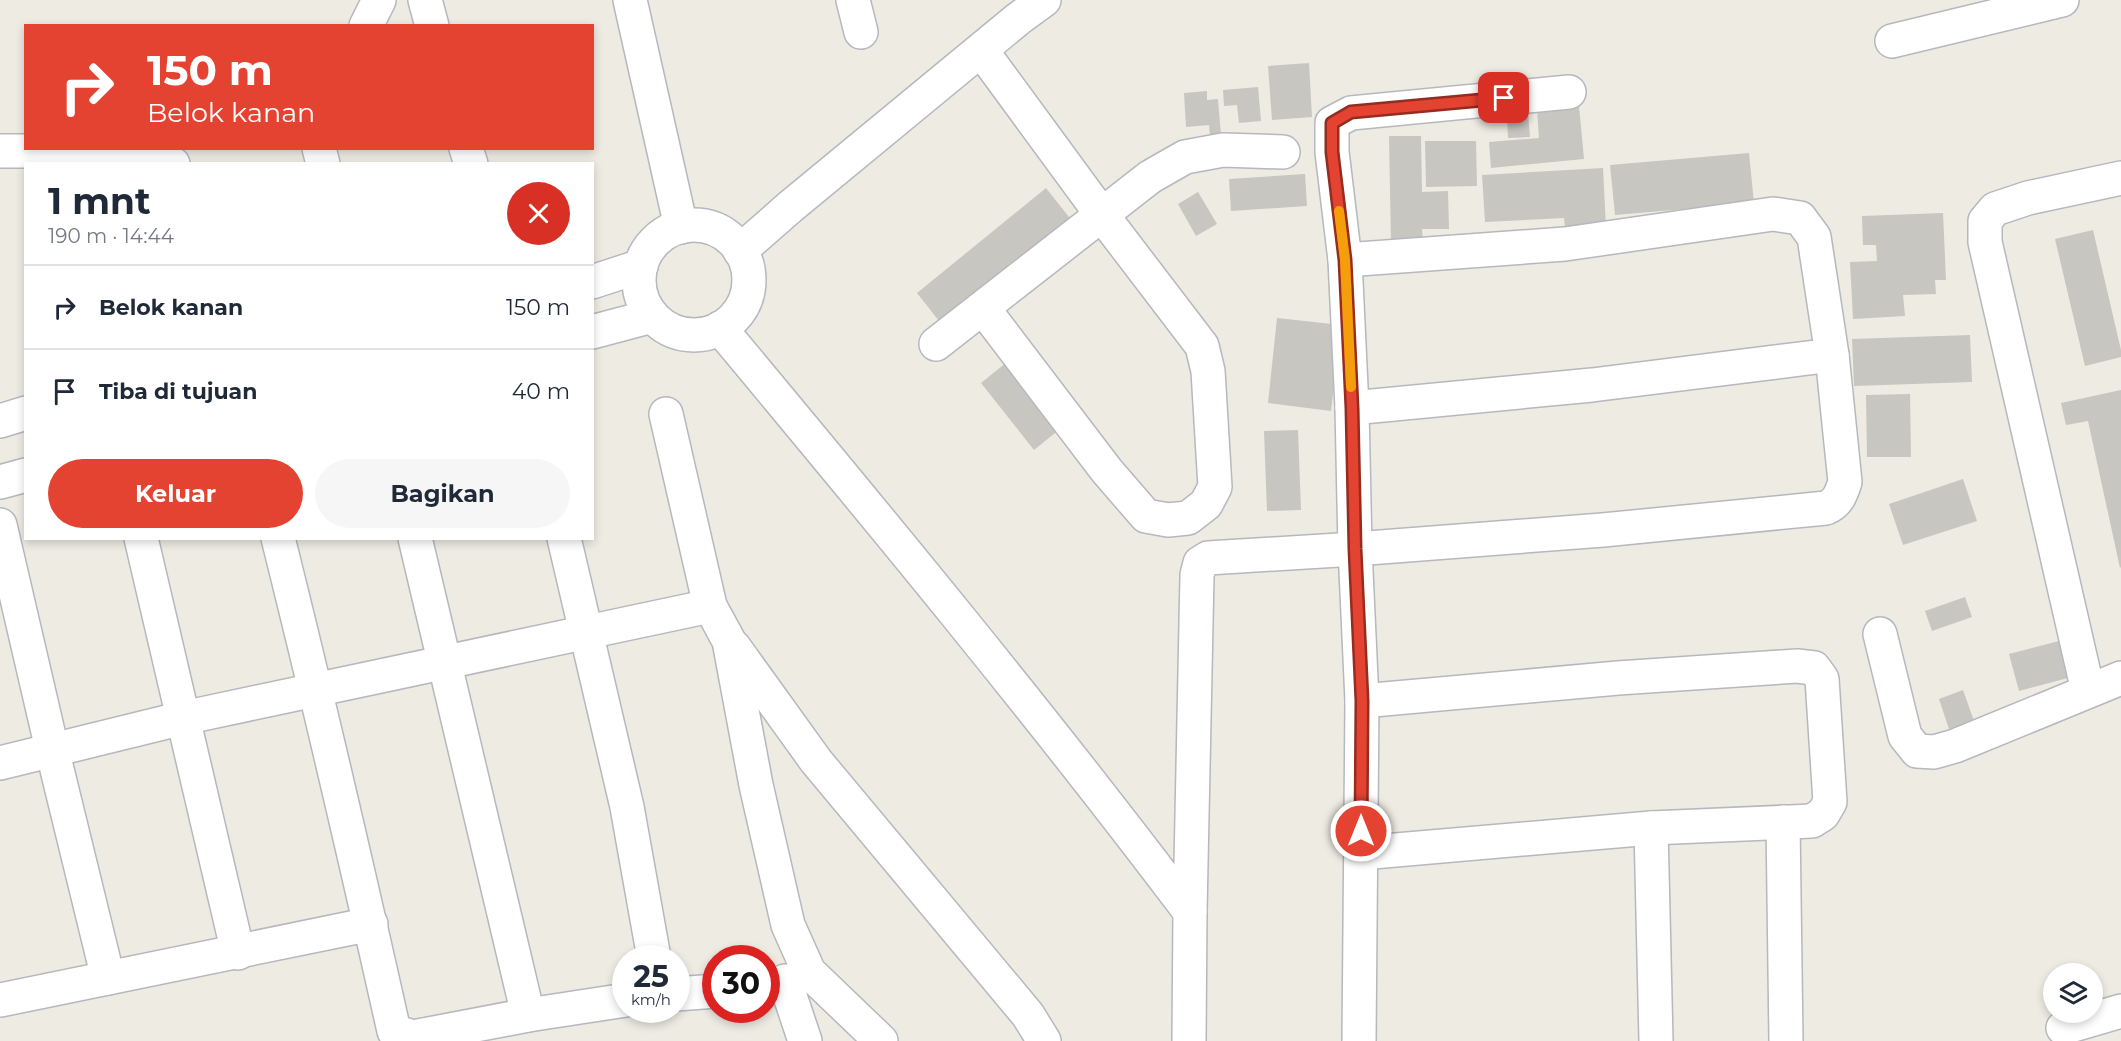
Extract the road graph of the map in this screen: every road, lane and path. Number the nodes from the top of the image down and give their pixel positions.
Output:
1 (379, 0) edge
2 (425, 0) edge
3 (630, 0) edge
4 (853, 0) edge
5 (1044, 0) edge
6 (2062, 0) edge
7 (367, 24) edge
8 (431, 24) edge
9 (861, 32) dead end
10 (1892, 41) dead end
11 (981, 50) junction
12 (1569, 92) dead end
13 (0, 151) edge
14 (1283, 152) dead end
15 (42, 157) edge
16 (136, 162) edge
17 (2121, 178) edge
18 (1102, 215) junction
19 (681, 227) junction
20 (740, 251) junction
21 (1345, 260) junction
22 (641, 266) junction
23 (594, 281) edge
24 (983, 308) junction
25 (652, 316) junction
26 (720, 328) junction
27 (594, 331) edge
28 (936, 344) dead end
29 (1832, 355) junction
30 (1352, 408) junction
31 (24, 414) edge
32 (666, 414) dead end
33 (0, 421) edge
34 (24, 476) edge
35 (0, 482) edge
36 (0, 525) edge
37 (141, 540) edge
38 (278, 540) edge
39 (415, 540) edge
40 (564, 540) edge
41 (1355, 549) junction
42 (710, 606) junction
43 (586, 632) junction
44 (1880, 634) dead end
45 (729, 641) junction
46 (445, 662) junction
47 (2121, 678) edge
48 (316, 690) junction
49 (2088, 691) junction
50 (1362, 701) junction
51 (183, 718) junction
52 (52, 749) junction
53 (0, 763) edge
54 (1783, 822) junction
55 (1651, 828) junction
56 (1361, 853) junction
57 (1190, 912) junction
58 (371, 924) junction
59 (652, 945) edge
60 (238, 953) junction
61 (108, 978) junction
62 (787, 979) edge
63 (0, 1000) edge
64 (612, 1002) edge
65 (2121, 1011) edge
66 (528, 1015) junction
67 (2063, 1028) dead end
68 (868, 1037) edge
69 (805, 1041) edge
70 (1044, 1041) edge
71 (1189, 1041) edge
72 (1359, 1041) edge
73 (1656, 1041) edge
74 (1786, 1041) edge

1 - 7 street
2 - 8 street
3 - 19 street
4 - 9 street
5 - 11 street
6 - 10 street
11 - 18 street
11 - 20 street
12 - 21 street
13 - 15 street
14 - 18 street
15 - 16 street
17 - 49 street
18 - 24 street
18 - 24 street
19 - 20 street
19 - 22 street
20 - 26 street
21 - 29 street
21 - 30 street
22 - 23 street
22 - 25 street
24 - 28 street
25 - 26 street
25 - 27 street
26 - 57 street
29 - 30 street
29 - 41 street
30 - 41 street
31 - 33 street
32 - 42 street
34 - 35 street
36 - 52 street
37 - 51 street
38 - 48 street
39 - 46 street
40 - 43 street
41 - 50 street
41 - 57 street
42 - 43 street
42 - 45 street
43 - 46 street
43 - 59 street
44 - 49 street
45 - 62 street
45 - 70 street
46 - 48 street
46 - 66 street
47 - 49 street
48 - 51 street
48 - 58 street
50 - 54 street
50 - 56 street
51 - 52 street
51 - 60 street
52 - 53 street
52 - 61 street
54 - 55 street
54 - 74 street
55 - 56 street
55 - 73 street
56 - 72 street
57 - 71 street
58 - 60 street
58 - 66 street
60 - 61 street
61 - 63 street
62 - 68 street
62 - 69 street
64 - 66 street
65 - 67 street

